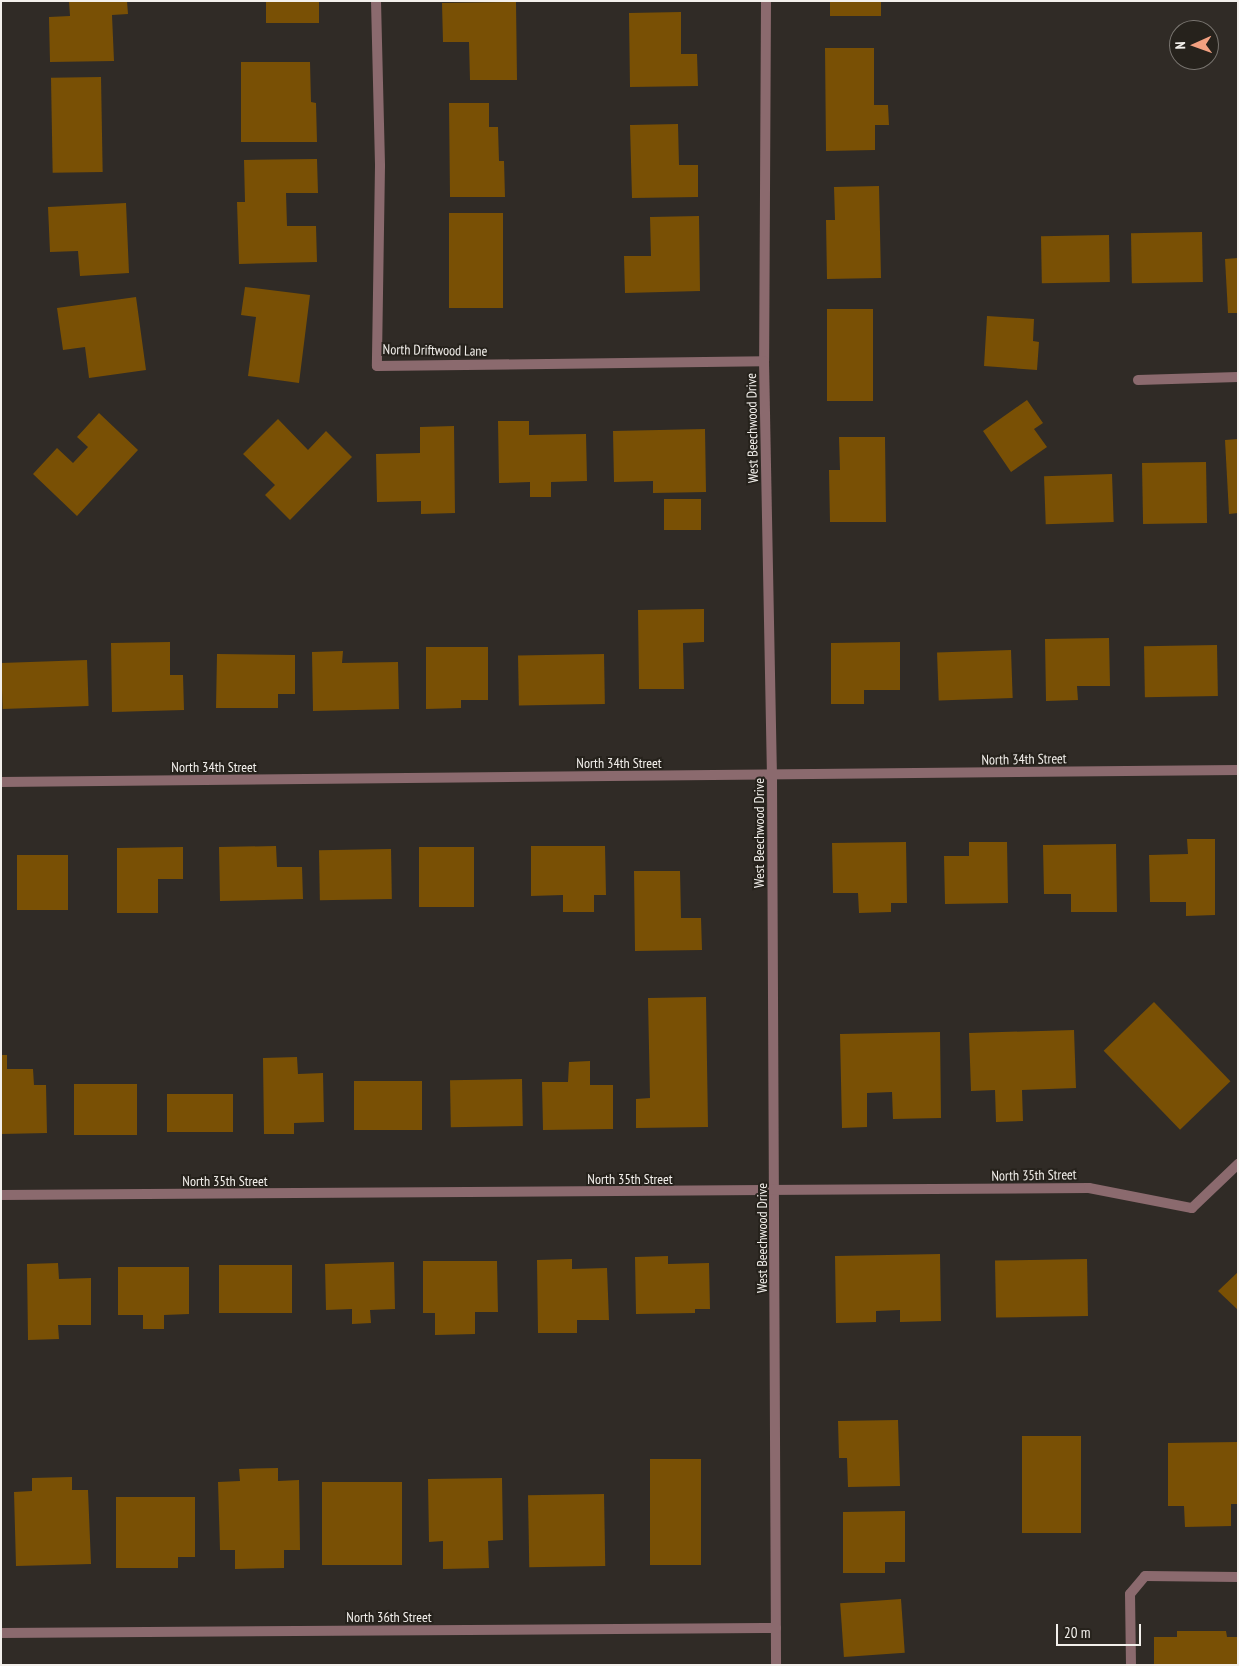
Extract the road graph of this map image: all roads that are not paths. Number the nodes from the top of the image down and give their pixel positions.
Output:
1 (376, 1) edge
2 (766, 1) edge
3 (764, 361) junction
4 (1238, 377) edge
5 (1138, 380) dead end
6 (1238, 770) edge
7 (772, 776) junction
8 (1, 782) edge
9 (1238, 1164) edge
10 (776, 1192) junction
11 (1, 1195) edge
12 (1238, 1577) edge
13 (776, 1628) junction
14 (1, 1633) edge
15 (776, 1665) edge
16 (1131, 1665) edge

1 - 3 street, North Driftwood Lane
2 - 3 street, West Beechwood Drive
3 - 7 street, West Beechwood Drive
4 - 5 street
6 - 7 street, North 34th Street
7 - 8 street, North 34th Street
7 - 10 street, West Beechwood Drive
9 - 10 street, North 35th Street
10 - 11 street, North 35th Street
10 - 13 street, West Beechwood Drive
12 - 16 street
13 - 14 street, North 36th Street
13 - 15 street, West Beechwood Drive

